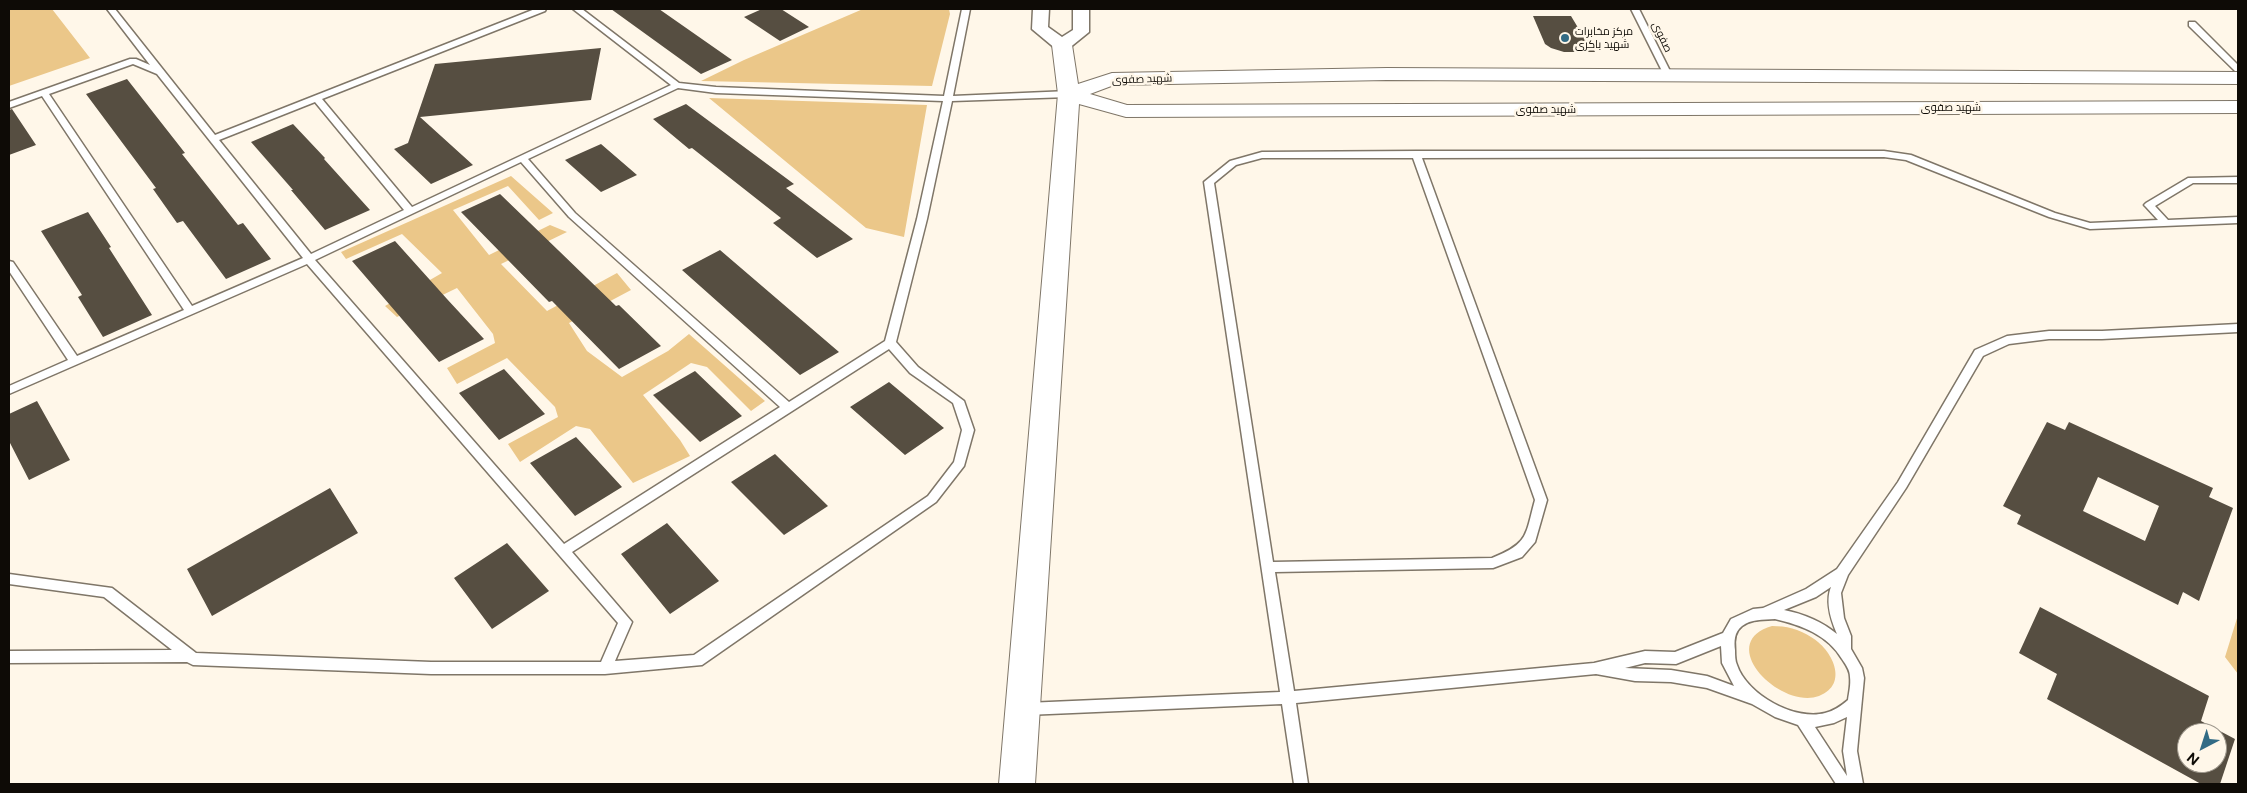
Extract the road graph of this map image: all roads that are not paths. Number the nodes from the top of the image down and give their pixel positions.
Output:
1 (111, 9) edge
2 (542, 9) edge
3 (577, 9) edge
4 (966, 9) edge
5 (1041, 9) edge
6 (1081, 9) edge
7 (1635, 9) edge
8 (2192, 24) dead end
9 (1062, 45) junction
10 (2238, 69) edge
11 (160, 72) junction
12 (1460, 74) junction
13 (1668, 75) junction
14 (2238, 78) edge
15 (677, 85) junction
16 (44, 93) junction
17 (1069, 94) junction
18 (316, 98) junction
19 (948, 100) junction
20 (9, 106) edge
21 (2238, 107) edge
22 (1469, 110) junction
23 (213, 139) junction
24 (1416, 154) junction
25 (522, 158) junction
26 (2238, 180) edge
27 (410, 211) junction
28 (2238, 220) edge
29 (2166, 223) junction
30 (309, 259) junction
31 (9, 264) edge
32 (190, 311) junction
33 (2238, 328) edge
34 (890, 343) junction
35 (75, 361) junction
36 (9, 390) edge
37 (788, 408) junction
38 (563, 551) junction
39 (1267, 567) junction
40 (1842, 573) junction
41 (9, 579) edge
42 (1766, 612) junction
43 (1727, 637) junction
44 (1844, 650) junction
45 (189, 656) junction
46 (9, 657) edge
47 (605, 668) junction
48 (1594, 670) junction
49 (1286, 698) junction
50 (1760, 702) junction
51 (1854, 703) junction
52 (1023, 709) junction
53 (1802, 720) junction
54 (1017, 784) edge
55 (1301, 784) edge
56 (1844, 784) edge
57 (1856, 784) edge

1 - 11 lane
2 - 18 lane
3 - 15 lane
4 - 19 lane
5 - 9 street
6 - 9 street
7 - 13 lane, صفوی
8 - 10 lane
9 - 17 street
11 - 16 lane
11 - 23 lane
12 - 13 street, شهید صفوی
12 - 17 street, شهید صفوی
12 - 22 street
13 - 14 street, شهید صفوی
15 - 19 lane
15 - 25 lane
16 - 20 lane
16 - 32 lane
17 - 19 lane
17 - 22 street, شهید صفوی
17 - 52 street
18 - 23 lane
18 - 27 lane
19 - 34 lane
21 - 22 street, شهید صفوی
23 - 30 lane
24 - 29 lane
24 - 39 lane
24 - 39 lane
25 - 27 lane
25 - 37 lane
26 - 29 lane
27 - 30 lane
28 - 29 lane
30 - 32 lane
30 - 38 lane
31 - 35 lane
32 - 35 lane
33 - 40 lane
34 - 37 lane
34 - 47 lane
35 - 36 lane
37 - 38 lane
38 - 47 lane
39 - 49 lane
40 - 42 lane
40 - 44 lane
41 - 45 lane
42 - 43 lane
42 - 44 lane
43 - 48 lane
43 - 50 lane
44 - 51 lane
45 - 46 lane
45 - 47 lane
48 - 49 lane
48 - 50 lane
49 - 52 lane
49 - 55 lane
50 - 53 lane
51 - 53 lane
51 - 57 lane
52 - 54 street
53 - 56 lane

